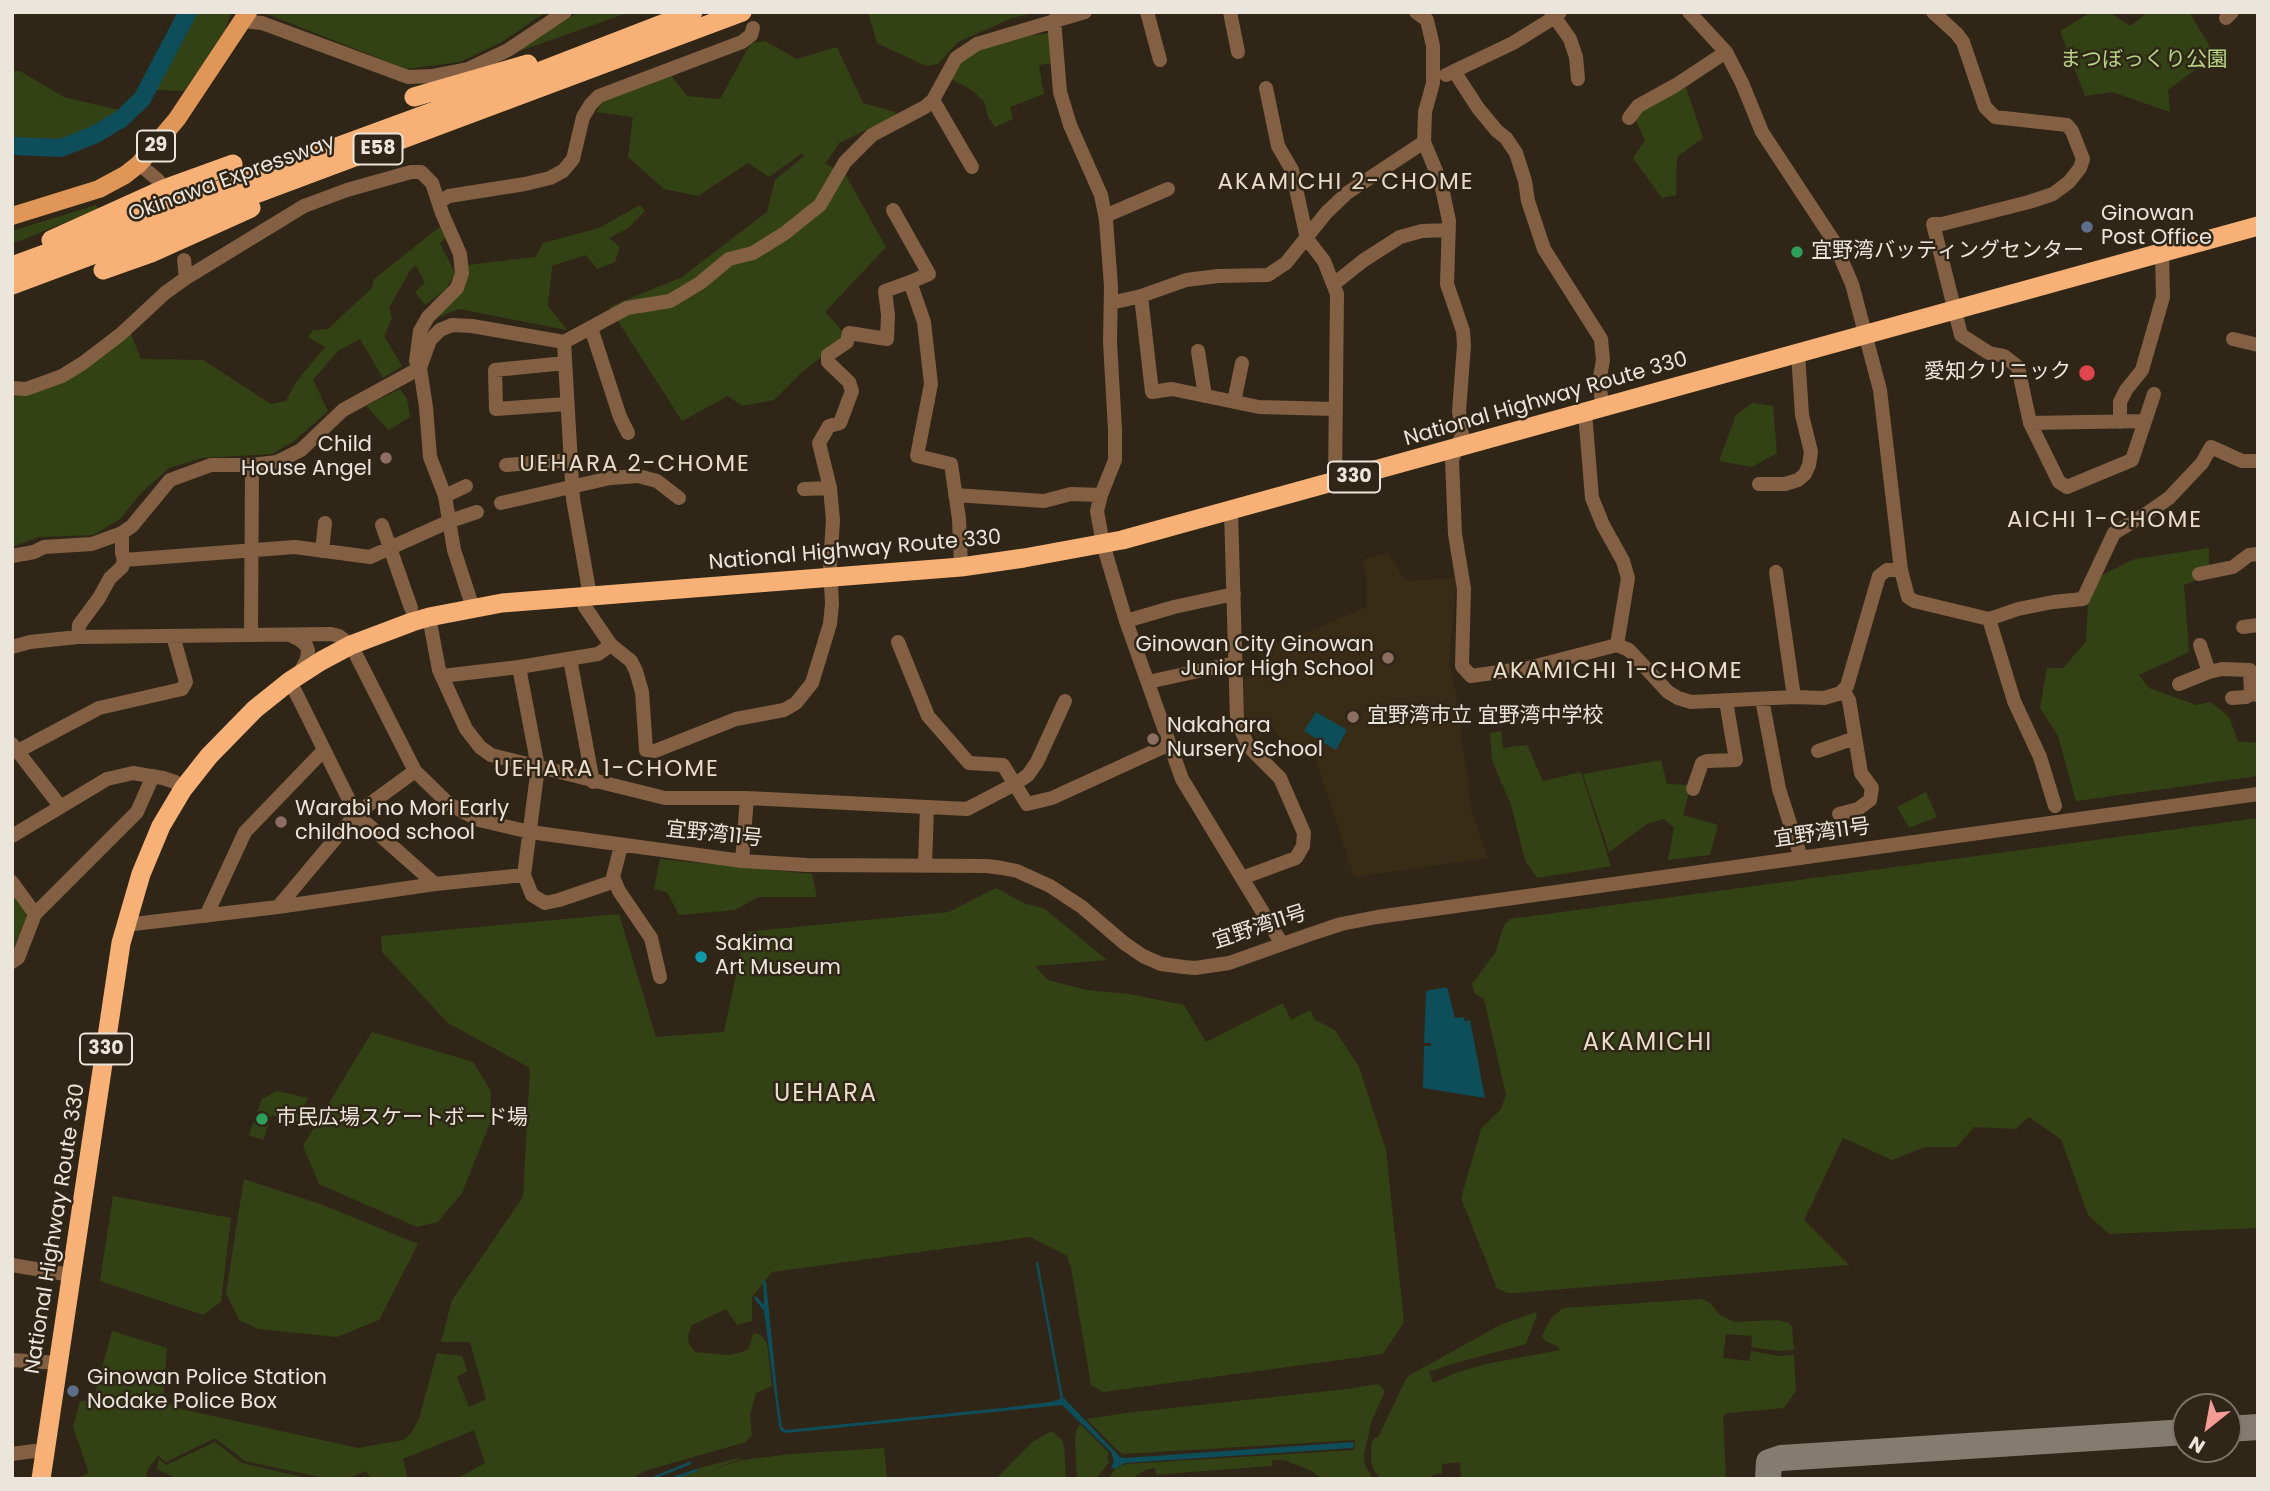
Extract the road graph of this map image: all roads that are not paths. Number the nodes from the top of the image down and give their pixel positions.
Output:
1 (565, 12) edge
2 (693, 12) edge
3 (1085, 12) edge
4 (1147, 12) edge
5 (1230, 12) edge
6 (1416, 12) edge
7 (1689, 12) edge
8 (1933, 12) edge
9 (1556, 14) edge
10 (245, 17) edge
11 (748, 20) edge
12 (1054, 20) junction
13 (1238, 52) dead end
14 (1726, 52) junction
15 (577, 57) junction
16 (1160, 60) dead end
17 (1454, 71) junction
18 (1578, 79) dead end
19 (1433, 83) junction
20 (1266, 88) dead end
21 (414, 97) dead end
22 (933, 100) junction
23 (1629, 118) dead end
24 (1424, 142) junction
25 (233, 163) dead end
26 (139, 164) junction
27 (972, 167) dead end
28 (312, 173) junction
29 (158, 180) dead end
30 (1168, 189) dead end
31 (439, 202) junction
32 (893, 210) dead end
33 (12, 216) edge
34 (1105, 216) junction
35 (2258, 226) edge
36 (1449, 230) junction
37 (1307, 239) junction
38 (2162, 252) junction
39 (12, 259) edge
40 (184, 260) dead end
41 (12, 266) edge
42 (103, 271) dead end
43 (186, 278) junction
44 (910, 282) junction
45 (1335, 283) junction
46 (12, 285) edge
47 (1141, 296) junction
48 (1111, 303) junction
49 (1955, 310) junction
50 (591, 328) junction
51 (1866, 334) junction
52 (2233, 339) dead end
53 (564, 342) junction
54 (2258, 345) edge
55 (1198, 351) dead end
56 (1798, 353) junction
57 (565, 363) junction
58 (1242, 363) dead end
59 (420, 368) junction
60 (12, 388) edge
61 (2154, 394) dead end
62 (1205, 396) junction
63 (1234, 402) junction
64 (566, 404) junction
65 (1335, 409) junction
66 (1594, 410) junction
67 (2145, 421) junction
68 (2030, 422) junction
69 (2120, 422) junction
70 (628, 433) dead end
71 (1456, 448) junction
72 (570, 460) junction
73 (2258, 461) edge
74 (251, 465) junction
75 (506, 465) dead end
76 (1335, 482) junction
77 (1759, 484) dead end
78 (466, 486) dead end
79 (572, 487) junction
80 (830, 488) junction
81 (804, 489) dead end
82 (955, 495) junction
83 (1101, 495) junction
84 (444, 496) junction
85 (680, 498) dead end
86 (501, 503) dead end
87 (1231, 511) junction
88 (477, 512) dead end
89 (450, 521) junction
90 (325, 523) dead end
91 (382, 525) dead end
92 (122, 533) junction
93 (1103, 544) junction
94 (390, 548) junction
95 (251, 550) junction
96 (322, 551) junction
97 (2258, 554) edge
98 (12, 556) edge
99 (124, 560) junction
100 (961, 567) junction
101 (1901, 570) junction
102 (1776, 572) dead end
103 (2199, 574) dead end
104 (831, 578) junction
105 (1234, 594) junction
106 (585, 596) junction
107 (473, 608) junction
108 (420, 612) junction
109 (1989, 619) junction
110 (1126, 621) junction
111 (289, 634) junction
112 (251, 635) junction
113 (173, 636) junction
114 (78, 637) junction
115 (898, 642) dead end
116 (351, 645) junction
117 (611, 645) junction
118 (1617, 645) junction
119 (2200, 645) dead end
120 (12, 647) edge
121 (570, 659) junction
122 (1235, 663) junction
123 (519, 667) junction
124 (2209, 672) junction
125 (442, 676) junction
126 (294, 679) junction
127 (1148, 682) junction
128 (2179, 684) dead end
129 (1843, 690) junction
130 (2254, 694) edge
131 (1794, 697) junction
132 (2232, 698) dead end
133 (1762, 699) junction
134 (1065, 701) dead end
135 (1726, 701) junction
136 (1855, 738) junction
137 (1170, 744) junction
138 (15, 748) edge
139 (324, 750) junction
140 (1818, 751) dead end
141 (538, 766) junction
142 (415, 771) junction
143 (153, 776) junction
144 (593, 782) junction
145 (1015, 784) junction
146 (183, 789) junction
147 (1693, 789) dead end
148 (2258, 794) edge
149 (747, 798) junction
150 (60, 806) junction
151 (2056, 806) dead end
152 (926, 807) junction
153 (356, 814) junction
154 (1839, 814) dead end
155 (530, 832) junction
156 (12, 836) edge
157 (621, 846) junction
158 (1801, 858) junction
159 (742, 861) junction
160 (925, 865) junction
161 (524, 876) junction
162 (1242, 878) junction
163 (615, 881) junction
164 (12, 882) edge
165 (435, 884) junction
166 (278, 907) junction
167 (35, 914) junction
168 (206, 916) junction
169 (125, 925) junction
170 (1284, 943) junction
171 (1294, 955) dead end
172 (12, 962) edge
173 (660, 977) dead end
174 (12, 1265) edge
175 (71, 1275) junction
176 (12, 1360) edge
177 (59, 1363) junction
178 (12, 1454) edge
179 (45, 1454) junction
180 (41, 1479) edge

1 - 10 street
2 - 15 highway, Okinawa Expressway / E58
3 - 12 street
4 - 16 street
5 - 13 street
6 - 19 street
7 - 14 street
8 - 49 street
9 - 17 street
9 - 18 street
10 - 26 main road, 29
11 - 28 highway, Okinawa Expressway / E58
11 - 31 street
12 - 22 street
12 - 34 street
14 - 23 street
14 - 51 street
15 - 21 highway
15 - 41 highway, Okinawa Expressway / E58
17 - 19 street
17 - 66 street
19 - 24 street
20 - 37 street
22 - 27 street
22 - 50 street
24 - 36 street
24 - 37 street
25 - 39 highway
26 - 29 street
26 - 33 main road, 29
28 - 42 highway
28 - 46 highway, Okinawa Expressway / E58
30 - 34 street
31 - 43 street
31 - 59 street
32 - 44 street
34 - 48 street
35 - 38 highway, National Highway Route 330 / 330
36 - 45 street
36 - 71 street
37 - 45 street
37 - 47 street
38 - 49 highway, National Highway Route 330 / 330
38 - 69 street
40 - 43 street
43 - 60 street
44 - 80 street
44 - 82 street
45 - 65 street
47 - 48 street
47 - 62 street
48 - 83 street
49 - 51 highway, National Highway Route 330 / 330
49 - 68 street
50 - 53 street
50 - 70 street
51 - 56 highway, National Highway Route 330 / 330
51 - 101 street
52 - 54 street
53 - 57 street
53 - 59 street
55 - 62 street
56 - 66 highway, National Highway Route 330 / 330
56 - 77 street
57 - 64 street
57 - 64 street
58 - 63 street
59 - 74 street
59 - 84 street
61 - 67 street
62 - 63 street
63 - 65 street
64 - 72 street
65 - 76 street
66 - 71 highway, National Highway Route 330 / 330
66 - 118 street
67 - 68 street
67 - 69 street
68 - 69 street
71 - 76 highway, National Highway Route 330 / 330
71 - 118 street
72 - 75 street
72 - 79 street
73 - 109 street
74 - 92 street
74 - 95 street
76 - 87 highway, National Highway Route 330 / 330
78 - 84 street
79 - 85 street
79 - 86 street
79 - 106 street
80 - 81 street
80 - 104 street
82 - 83 street
82 - 100 street
83 - 93 street
84 - 89 street
87 - 93 highway, National Highway Route 330 / 330
87 - 105 street
88 - 89 street
89 - 94 street
89 - 107 street
90 - 96 street
91 - 94 street
92 - 98 street
92 - 99 street
93 - 100 highway, National Highway Route 330 / 330
93 - 110 street
94 - 96 street
94 - 108 street
95 - 96 street
95 - 99 street
95 - 112 street
97 - 103 street
99 - 114 street
100 - 104 highway, National Highway Route 330 / 330
101 - 109 street
101 - 129 street
102 - 131 street
104 - 106 highway, National Highway Route 330 / 330
104 - 117 street
105 - 110 street
105 - 122 street
106 - 107 highway, National Highway Route 330 / 330
106 - 117 street
107 - 108 highway, National Highway Route 330 / 330
108 - 116 highway, National Highway Route 330 / 330
108 - 125 street
109 - 151 street
110 - 127 street
111 - 112 street
111 - 116 street
111 - 126 street
112 - 113 street
113 - 114 street
113 - 138 street
114 - 120 street
115 - 145 street
116 - 126 highway, National Highway Route 330 / 330
116 - 142 street, 宜野湾11号
117 - 121 street
118 - 135 street
119 - 124 street
121 - 123 street
121 - 144 street
122 - 127 street
122 - 162 street
123 - 125 street
123 - 141 street
124 - 128 street
124 - 130 street
125 - 141 street
126 - 139 street
126 - 146 highway, National Highway Route 330 / 330
127 - 137 street
129 - 131 street
129 - 136 street
130 - 132 street
131 - 133 street
133 - 135 street
133 - 158 street
134 - 145 street
135 - 147 street
136 - 140 street
136 - 154 street
137 - 145 street
137 - 162 street
138 - 150 street
139 - 153 street
139 - 168 street
141 - 144 street
141 - 155 street
142 - 153 street
142 - 155 street, 宜野湾11号
143 - 146 street
143 - 150 street
143 - 167 street
144 - 149 street
145 - 152 street
146 - 169 highway, National Highway Route 330 / 330
148 - 158 street, 宜野湾11号
149 - 152 street
149 - 159 street
150 - 156 street
152 - 160 street
153 - 165 street
153 - 166 street
155 - 157 street, 宜野湾11号
155 - 161 street
157 - 159 street, 宜野湾11号
157 - 163 street
158 - 170 street, 宜野湾11号
159 - 160 street, 宜野湾11号
160 - 170 street, 宜野湾11号
161 - 163 street
161 - 165 street
162 - 170 street
163 - 173 street
164 - 167 street
165 - 166 street
166 - 168 street
167 - 172 street
168 - 169 street
169 - 175 highway, National Highway Route 330 / 330
170 - 171 street
174 - 175 street
175 - 177 highway, National Highway Route 330 / 330
176 - 177 street
177 - 179 highway, National Highway Route 330 / 330
178 - 179 street
179 - 180 highway, National Highway Route 330 / 330

